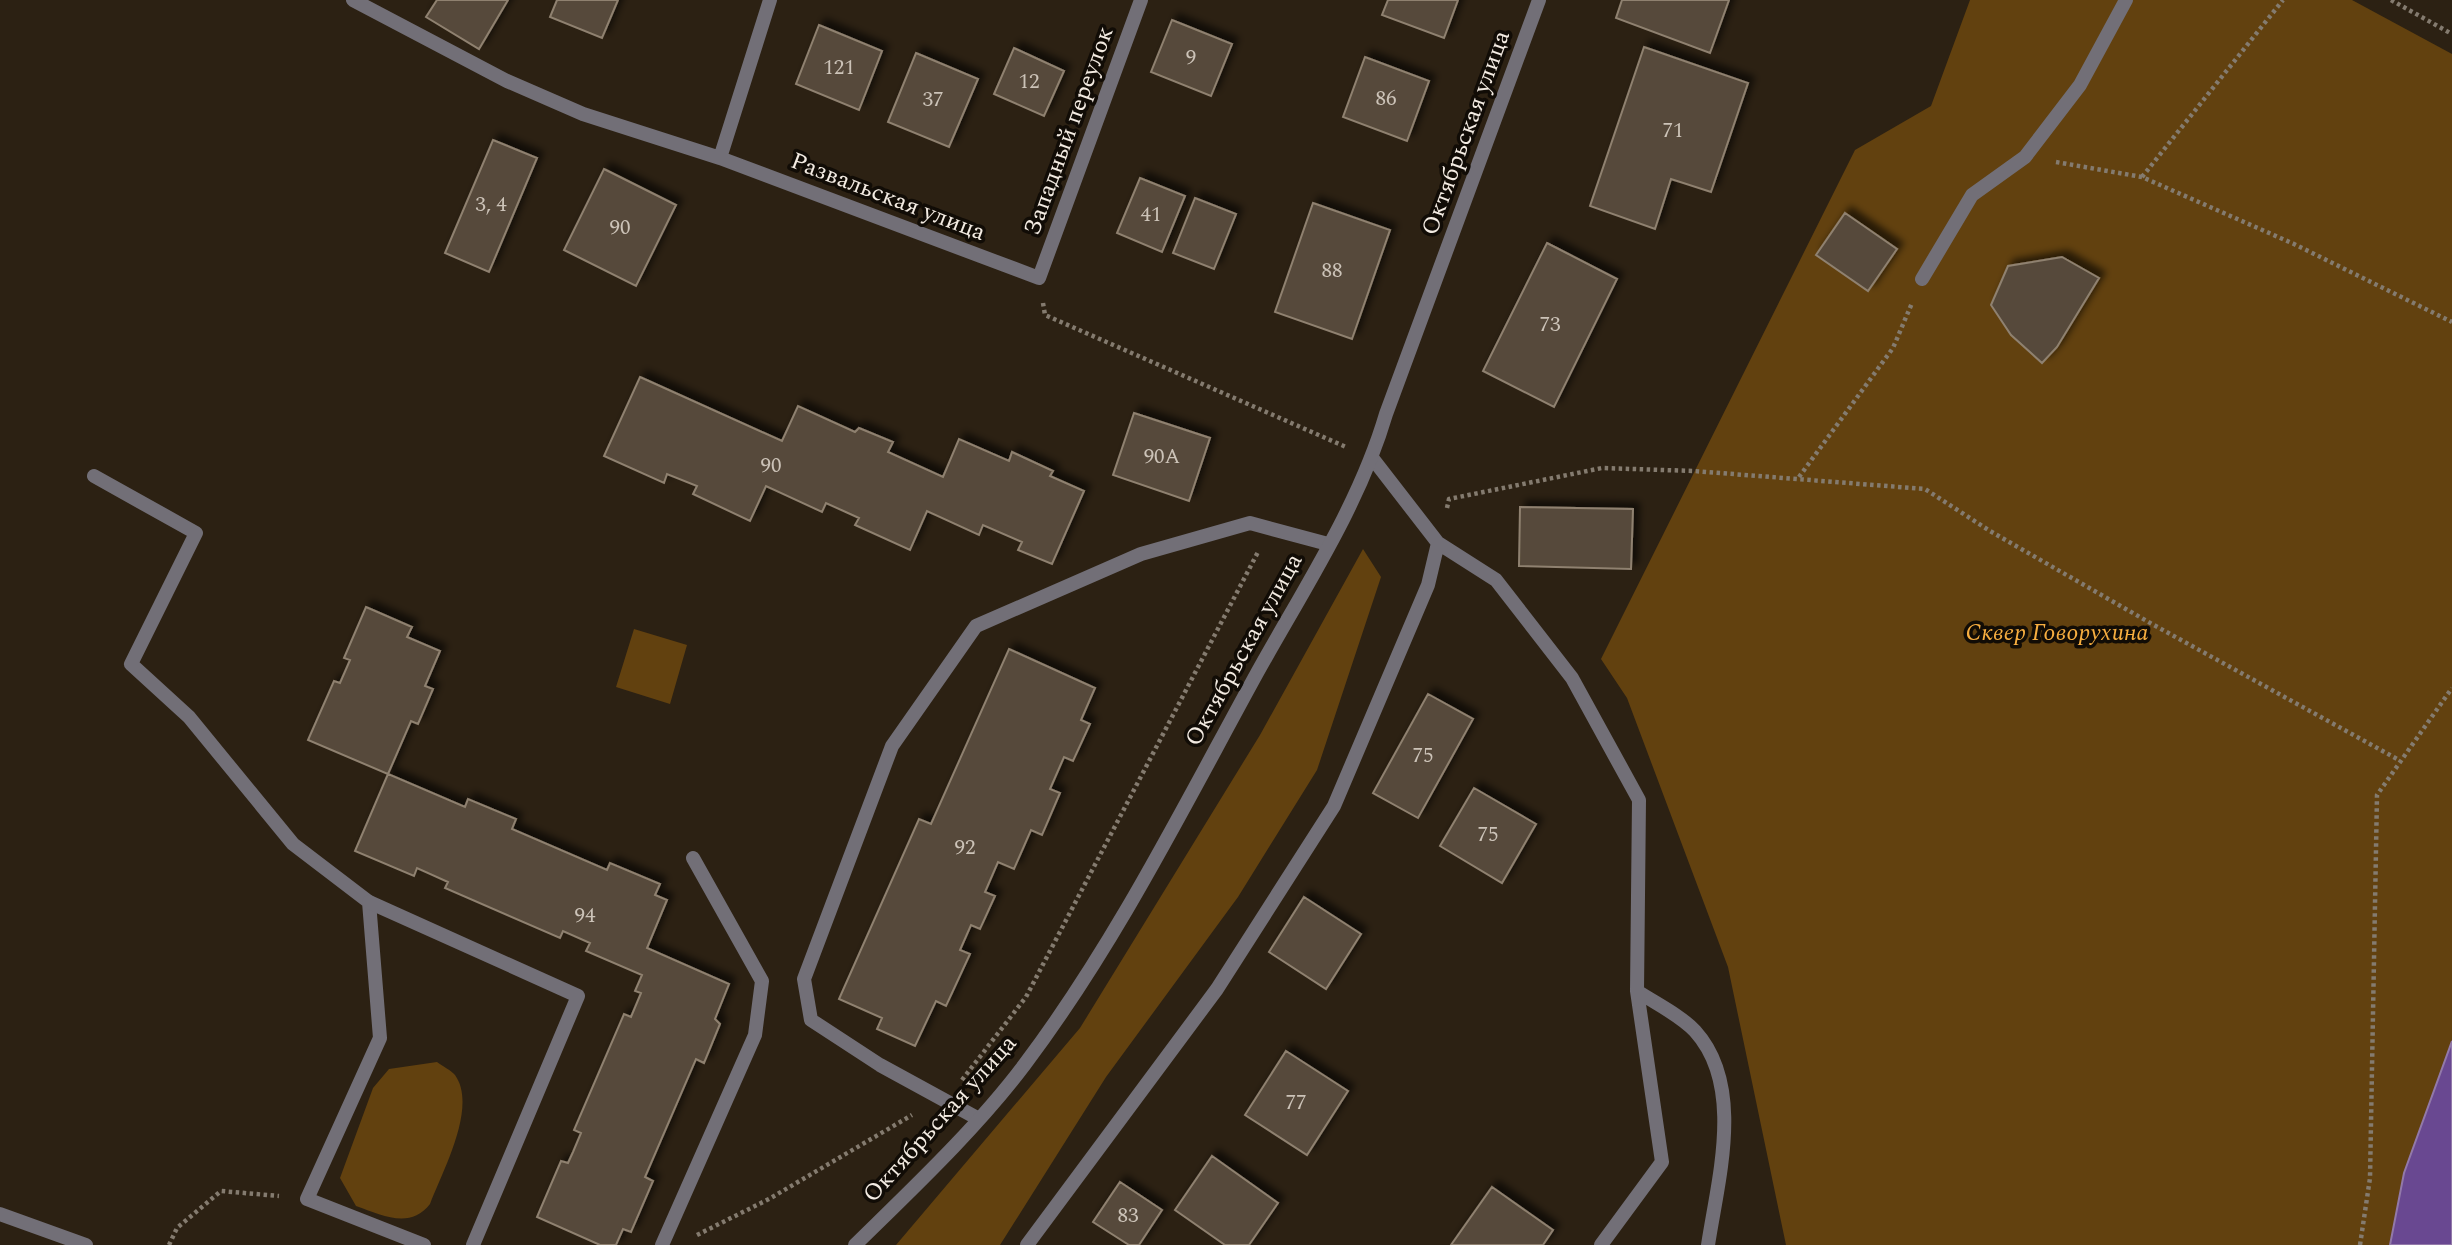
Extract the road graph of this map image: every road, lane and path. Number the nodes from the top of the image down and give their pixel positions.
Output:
1 (353, 0) edge
2 (770, 0) edge
3 (1141, 0) edge
4 (1539, 0) edge
5 (2126, 0) edge
6 (2283, 0) edge
7 (2391, 0) edge
8 (2452, 34) edge
9 (2025, 157) junction
10 (720, 158) junction
11 (2142, 177) junction
12 (1040, 278) junction
13 (1922, 279) joint
14 (2452, 322) edge
15 (1373, 459) junction
16 (94, 475) dead end
17 (1798, 478) junction
18 (1269, 528) junction
19 (1438, 543) junction
20 (1328, 544) junction
21 (2452, 688) edge
22 (2399, 760) junction
23 (693, 858) dead end
24 (369, 902) junction
25 (1637, 991) junction
26 (940, 1099) junction
27 (977, 1118) junction
28 (307, 1199) junction
29 (0, 1214) edge
30 (689, 1239) dead end
31 (86, 1245) edge
32 (169, 1245) edge
33 (424, 1245) edge
34 (473, 1245) edge
35 (663, 1245) edge
36 (855, 1245) edge
37 (1027, 1245) edge
38 (1601, 1245) edge
39 (1708, 1245) edge
40 (2360, 1245) edge

1 - 10 street, Развальская улица
2 - 10 street
3 - 12 street, Западный переулок
4 - 15 street, Октябрьская улица
5 - 9 street
6 - 11 path
7 - 8 path
9 - 11 path
9 - 13 street
10 - 12 street, Развальская улица
11 - 14 path
12 - 15 path
13 - 17 path
15 - 19 street
15 - 20 street, Октябрьская улица
16 - 24 street
17 - 19 path
17 - 22 path
18 - 20 street
18 - 26 path
18 - 26 street
19 - 25 street
19 - 37 street
20 - 27 street, Октябрьская улица
21 - 22 path
22 - 40 path
23 - 35 street
24 - 28 street
24 - 34 street
25 - 38 street
25 - 39 street
26 - 27 street
26 - 30 path
27 - 36 street, Октябрьская улица
28 - 32 path
28 - 33 street
29 - 31 street

